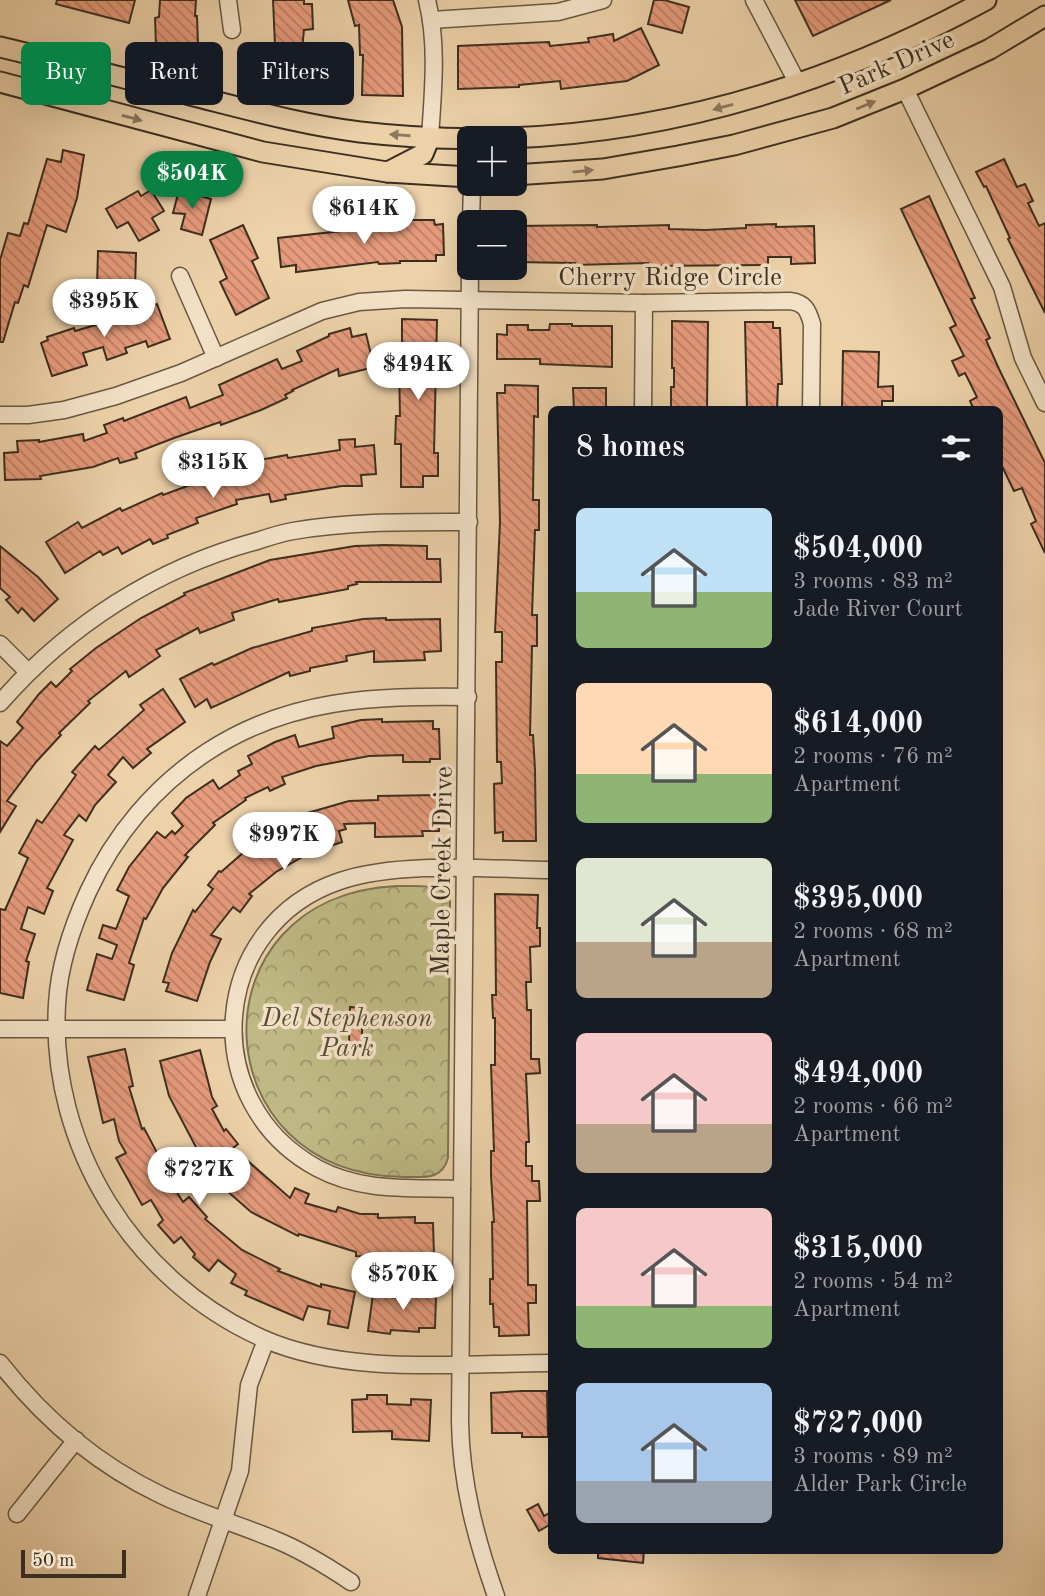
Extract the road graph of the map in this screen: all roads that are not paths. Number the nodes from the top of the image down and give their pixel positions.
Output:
1 (228, 0) edge
2 (426, 0) edge
3 (603, 0) edge
4 (754, 0) edge
5 (986, 0) edge
6 (1045, 16) edge
7 (431, 20) junction
8 (232, 30) dead end
9 (0, 47) edge
10 (0, 82) edge
11 (793, 85) junction
12 (905, 89) junction
13 (430, 137) junction
14 (387, 172) junction
15 (527, 175) edge
16 (457, 176) edge
17 (180, 276) dead end
18 (470, 280) edge
19 (470, 299) junction
20 (644, 303) junction
21 (216, 358) junction
22 (1045, 403) edge
23 (643, 406) edge
24 (811, 406) edge
25 (0, 415) edge
26 (469, 522) junction
27 (0, 643) edge
28 (28, 672) junction
29 (468, 697) junction
30 (0, 703) edge
31 (465, 869) junction
32 (548, 870) edge
33 (0, 1028) edge
34 (57, 1029) junction
35 (232, 1029) junction
36 (462, 1189) junction
37 (267, 1340) junction
38 (0, 1363) edge
39 (548, 1363) edge
40 (462, 1364) junction
41 (76, 1440) junction
42 (17, 1514) dead end
43 (222, 1521) junction
44 (351, 1582) dead end
45 (197, 1596) edge
46 (496, 1596) edge

1 - 8 street
2 - 7 street
3 - 7 street
4 - 11 street
5 - 11 main road, Park Drive
6 - 12 main road, Park Drive
7 - 13 street
13 -> 9 main road, Park Drive
10 -> 14 main road
11 -> 13 main road, Park Drive
15 -> 12 main road, Park Drive
12 - 22 street
13 - 14 main road
14 - 16 main road
17 - 21 street
18 - 19 street, Maple Creek Drive
19 - 20 street, Cherry Ridge Circle
19 - 21 street, Cherry Ridge Circle
19 - 26 street, Maple Creek Drive
20 - 23 street
20 - 24 street, Cherry Ridge Circle
21 - 25 street, Cherry Ridge Circle
26 - 28 street
26 - 29 street, Maple Creek Drive
27 - 28 street
28 - 30 street
29 - 31 street, Maple Creek Drive
29 - 34 street
31 - 32 street
31 - 35 street
31 - 36 street, Maple Creek Drive
33 - 34 street
34 - 35 street
34 - 37 street
35 - 36 street
36 - 40 street, Maple Creek Drive
37 - 40 street
37 - 43 street
38 - 41 street
39 - 40 street
40 - 46 street, Maple Creek Drive
41 - 42 street
41 - 43 street
43 - 44 street
43 - 45 street

